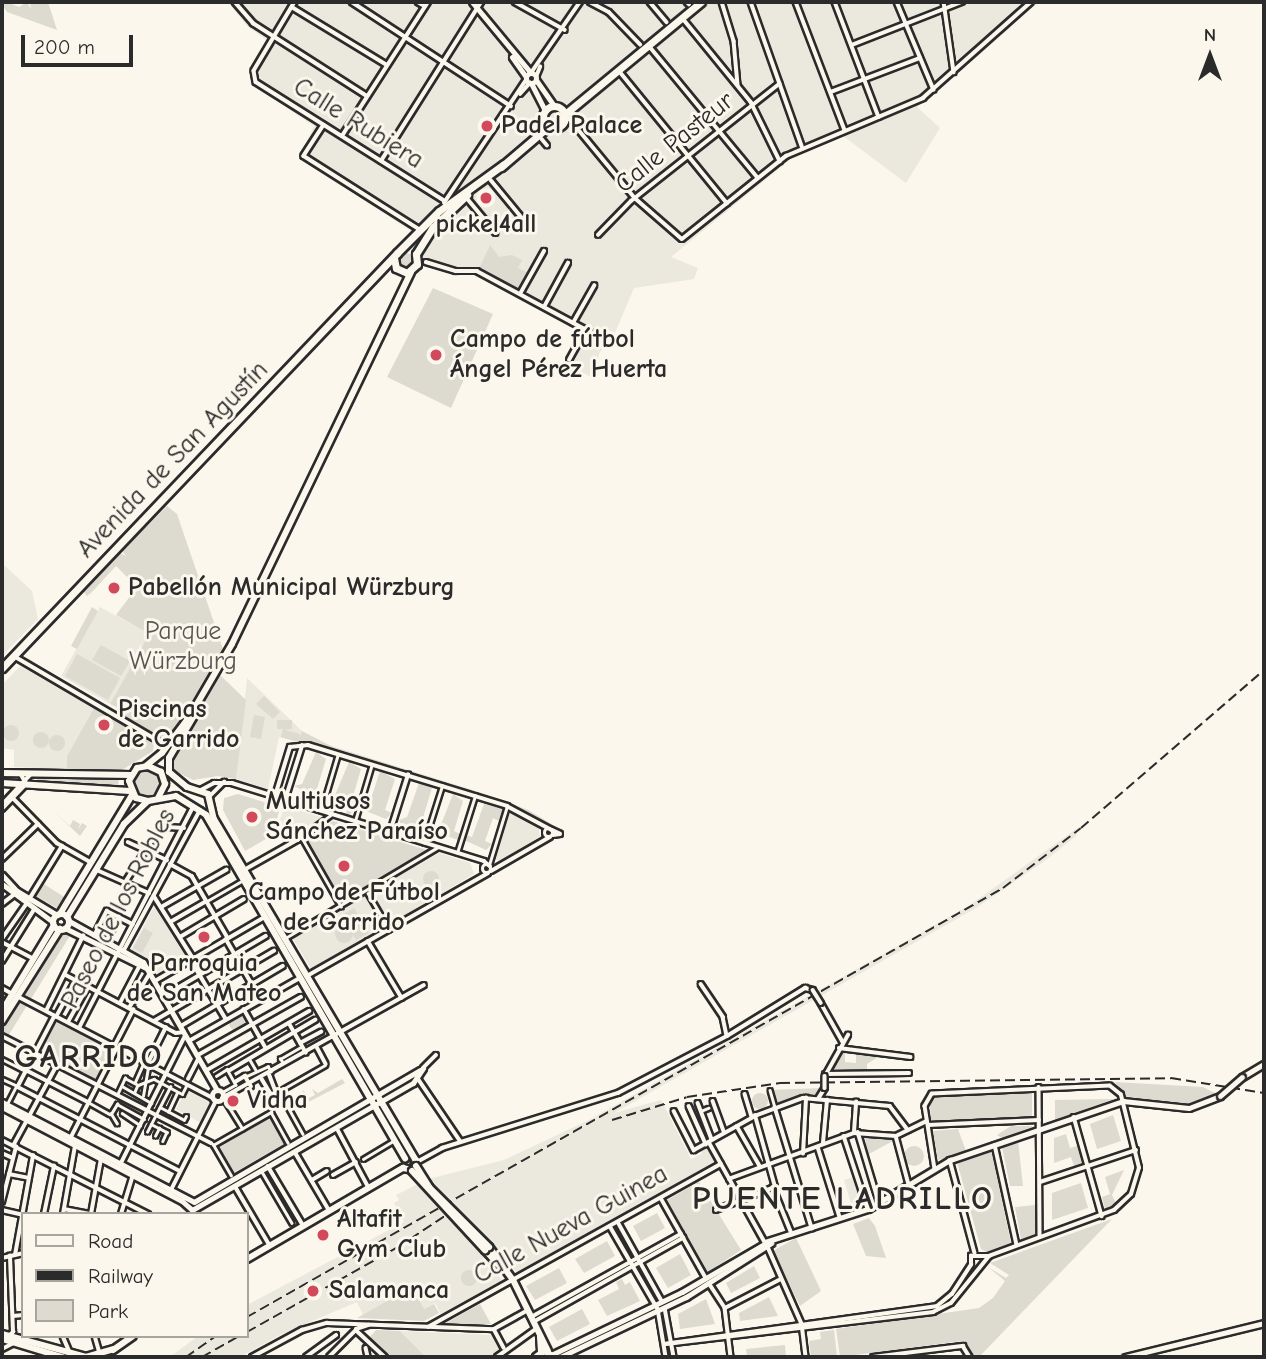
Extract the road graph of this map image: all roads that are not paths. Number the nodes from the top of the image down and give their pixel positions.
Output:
1 (235, 2) edge
2 (352, 2) edge
3 (418, 2) edge
4 (472, 2) edge
5 (481, 2) edge
6 (515, 2) edge
7 (580, 2) edge
8 (590, 2) edge
9 (650, 2) edge
10 (701, 2) edge
11 (722, 2) edge
12 (751, 2) edge
13 (796, 2) edge
14 (835, 2) edge
15 (897, 2) edge
16 (944, 2) edge
17 (962, 2) edge
18 (1031, 2) edge
19 (294, 4) edge
20 (426, 4) edge
21 (477, 8) junction
22 (944, 10) junction
23 (685, 21) dead end
24 (667, 22) dead end
25 (906, 24) junction
26 (565, 30) junction
27 (406, 36) junction
28 (274, 38) junction
29 (640, 44) dead end
30 (852, 45) junction
31 (652, 48) dead end
32 (920, 58) junction
33 (443, 61) junction
34 (387, 65) junction
35 (954, 72) junction
36 (621, 73) dead end
37 (531, 78) junction
38 (864, 79) junction
39 (779, 84) junction
40 (737, 85) junction
41 (525, 90) junction
42 (536, 90) junction
43 (933, 90) junction
44 (830, 92) junction
45 (367, 96) junction
46 (516, 99) junction
47 (511, 106) junction
48 (554, 106) junction
49 (751, 106) junction
50 (545, 111) junction
51 (567, 116) junction
52 (879, 117) junction
53 (324, 125) junction
54 (549, 126) junction
55 (845, 130) junction
56 (719, 131) junction
57 (342, 136) junction
58 (542, 139) dead end
59 (547, 145) dead end
60 (802, 146) junction
61 (689, 156) junction
62 (381, 161) junction
63 (780, 161) junction
64 (504, 164) junction
65 (758, 178) junction
66 (491, 180) dead end
67 (467, 198) dead end
68 (635, 198) junction
69 (445, 201) junction
70 (727, 204) junction
71 (439, 211) junction
72 (524, 220) dead end
73 (421, 230) junction
74 (496, 233) dead end
75 (597, 235) dead end
76 (405, 249) junction
77 (544, 251) dead end
78 (395, 256) junction
79 (419, 259) junction
80 (568, 263) dead end
81 (399, 270) junction
82 (411, 272) junction
83 (374, 282) junction
84 (402, 284) junction
85 (594, 286) dead end
86 (520, 294) junction
87 (544, 307) junction
88 (573, 323) junction
89 (586, 331) junction
90 (607, 341) dead end
91 (569, 360) dead end
92 (13, 656) junction
93 (2, 668) edge
94 (201, 698) junction
95 (197, 710) junction
96 (154, 738) joint
97 (169, 745) junction
98 (302, 746) junction
99 (338, 754) junction
100 (372, 764) junction
101 (146, 765) junction
102 (2, 773) edge
103 (19, 774) junction
104 (31, 774) junction
105 (131, 775) junction
106 (408, 775) junction
107 (163, 776) junction
108 (225, 782) junction
109 (2, 783) edge
110 (25, 783) junction
111 (442, 786) junction
112 (187, 787) junction
113 (198, 790) junction
114 (131, 793) junction
115 (275, 796) junction
116 (475, 796) junction
117 (13, 798) junction
118 (158, 798) junction
119 (209, 800) junction
120 (285, 800) junction
121 (148, 801) junction
122 (507, 806) junction
123 (2, 807) edge
124 (196, 807) junction
125 (321, 811) junction
126 (332, 814) junction
127 (355, 821) junction
128 (38, 824) junction
129 (184, 828) junction
130 (390, 832) junction
131 (301, 836) junction
132 (296, 840) joint
133 (128, 842) dead end
134 (424, 843) junction
135 (62, 846) junction
136 (438, 847) junction
137 (144, 850) junction
138 (457, 853) junction
139 (2, 859) edge
140 (169, 862) junction
141 (96, 865) junction
142 (488, 867) junction
143 (104, 870) junction
144 (226, 870) dead end
145 (241, 870) junction
146 (2, 875) edge
147 (126, 881) junction
148 (240, 882) dead end
149 (2, 884) edge
150 (198, 886) junction
151 (367, 891) junction
152 (15, 893) junction
153 (151, 894) junction
154 (244, 900) dead end
155 (28, 901) junction
156 (207, 901) junction
157 (2, 904) edge
158 (163, 906) junction
159 (341, 906) junction
160 (35, 908) junction
161 (267, 915) junction
162 (215, 916) junction
163 (119, 917) junction
164 (68, 919) junction
165 (172, 921) junction
166 (58, 922) junction
167 (133, 924) junction
168 (389, 929) junction
169 (83, 936) junction
170 (266, 936) dead end
171 (180, 937) junction
172 (93, 938) junction
173 (227, 939) junction
174 (284, 939) junction
175 (2, 940) edge
176 (369, 941) junction
177 (106, 942) junction
178 (11, 947) junction
179 (274, 951) dead end
180 (120, 952) junction
181 (235, 954) junction
182 (34, 959) junction
183 (192, 959) junction
184 (2, 961) edge
185 (283, 966) dead end
186 (146, 968) junction
187 (243, 969) junction
188 (66, 975) junction
189 (200, 975) junction
190 (303, 977) junction
191 (76, 980) junction
192 (155, 981) junction
193 (701, 984) dead end
194 (252, 985) junction
195 (424, 985) dead end
196 (88, 986) junction
197 (2, 988) edge
198 (208, 989) junction
199 (98, 992) junction
200 (15, 995) junction
201 (164, 996) junction
202 (301, 997) dead end
203 (402, 998) junction
204 (260, 999) junction
205 (120, 1003) junction
206 (218, 1005) junction
207 (131, 1009) junction
208 (244, 1009) junction
209 (2, 1011) edge
210 (46, 1011) junction
211 (172, 1011) junction
212 (309, 1011) dead end
213 (56, 1016) junction
214 (226, 1019) junction
215 (315, 1020) dead end
216 (2, 1021) edge
217 (154, 1021) junction
218 (68, 1022) junction
219 (289, 1023) junction
220 (253, 1024) junction
221 (166, 1027) junction
222 (79, 1028) junction
223 (294, 1032) junction
224 (321, 1032) dead end
225 (337, 1035) junction
226 (848, 1035) dead end
227 (2, 1036) edge
228 (186, 1036) junction
229 (727, 1036) junction
230 (261, 1039) junction
231 (843, 1042) junction
232 (300, 1045) junction
233 (317, 1047) junction
234 (115, 1048) junction
235 (181, 1048) junction
236 (266, 1048) junction
237 (839, 1048) junction
238 (34, 1053) junction
239 (306, 1053) junction
240 (233, 1055) junction
241 (436, 1055) dead end
242 (198, 1056) junction
243 (910, 1057) dead end
244 (248, 1058) junction
245 (2, 1059) edge
246 (1264, 1063) edge
247 (283, 1064) dead end
248 (326, 1064) joint
249 (57, 1065) junction
250 (238, 1065) junction
251 (195, 1066) junction
252 (146, 1067) junction
253 (205, 1067) junction
254 (423, 1068) joint
255 (26, 1070) junction
256 (229, 1070) junction
257 (256, 1071) junction
258 (270, 1073) junction
259 (909, 1073) dead end
260 (166, 1075) junction
261 (825, 1075) junction
262 (216, 1076) dead end
263 (245, 1076) junction
264 (417, 1076) junction
265 (2, 1079) edge
266 (188, 1079) dead end
267 (262, 1079) junction
268 (148, 1080) junction
269 (48, 1081) junction
270 (235, 1082) junction
271 (162, 1083) junction
272 (136, 1084) junction
273 (97, 1085) junction
274 (17, 1086) junction
275 (121, 1086) junction
276 (186, 1086) junction
277 (251, 1086) junction
278 (170, 1087) junction
279 (1039, 1087) junction
280 (283, 1089) dead end
281 (770, 1090) dead end
282 (178, 1091) junction
283 (225, 1091) dead end
284 (135, 1092) junction
285 (745, 1094) dead end
286 (117, 1095) junction
287 (143, 1096) junction
288 (39, 1098) junction
289 (806, 1098) junction
290 (818, 1099) junction
291 (220, 1100) junction
292 (376, 1100) junction
293 (827, 1100) junction
294 (270, 1101) dead end
295 (713, 1101) dead end
296 (1123, 1101) junction
297 (88, 1102) junction
298 (856, 1102) junction
299 (152, 1103) junction
300 (698, 1103) dead end
301 (3, 1105) edge
302 (689, 1106) dead end
303 (160, 1107) junction
304 (775, 1107) junction
305 (124, 1108) junction
306 (708, 1108) dead end
307 (148, 1111) junction
308 (674, 1111) dead end
309 (701, 1111) junction
310 (168, 1112) junction
311 (122, 1113) junction
312 (111, 1114) junction
313 (156, 1115) junction
314 (186, 1116) dead end
315 (753, 1116) junction
316 (1074, 1117) junction
317 (28, 1118) junction
318 (80, 1119) junction
319 (144, 1119) junction
320 (1039, 1120) junction
321 (927, 1123) junction
322 (151, 1124) junction
323 (140, 1125) junction
324 (336, 1126) junction
325 (737, 1126) junction
326 (159, 1128) junction
327 (242, 1128) junction
328 (908, 1130) junction
329 (1040, 1130) junction
330 (147, 1132) dead end
331 (724, 1132) junction
332 (856, 1132) junction
333 (865, 1133) junction
334 (303, 1134) dead end
335 (155, 1136) dead end
336 (844, 1136) junction
337 (896, 1136) junction
338 (198, 1137) junction
339 (396, 1139) junction
340 (2, 1140) edge
341 (69, 1140) junction
342 (163, 1141) dead end
343 (861, 1141) junction
344 (461, 1142) junction
345 (709, 1142) junction
346 (211, 1143) dead end
347 (823, 1144) junction
348 (130, 1145) junction
349 (995, 1145) junction
350 (75, 1146) junction
351 (15, 1147) junction
352 (290, 1147) junction
353 (818, 1147) junction
354 (1136, 1150) junction
355 (2, 1153) edge
356 (803, 1154) junction
357 (33, 1156) junction
358 (13, 1158) junction
359 (790, 1158) junction
360 (101, 1159) junction
361 (363, 1159) dead end
362 (950, 1160) junction
363 (412, 1162) junction
364 (356, 1163) junction
365 (721, 1164) junction
366 (769, 1165) junction
367 (54, 1166) junction
368 (120, 1166) junction
369 (264, 1166) junction
370 (760, 1166) dead end
371 (1088, 1166) junction
372 (935, 1168) junction
373 (180, 1171) junction
374 (327, 1171) dead end
375 (9, 1174) junction
376 (70, 1175) junction
377 (133, 1175) junction
378 (332, 1175) dead end
379 (2, 1178) edge
380 (29, 1178) junction
381 (729, 1179) junction
382 (8, 1180) junction
383 (312, 1180) junction
384 (233, 1181) junction
385 (1040, 1182) junction
386 (909, 1185) junction
387 (774, 1187) junction
388 (96, 1188) junction
389 (369, 1188) junction
390 (170, 1192) junction
391 (661, 1198) junction
392 (740, 1198) junction
393 (2, 1200) edge
394 (124, 1202) junction
395 (880, 1204) junction
396 (190, 1208) edge
397 (867, 1209) junction
398 (2, 1210) edge
399 (329, 1210) junction
400 (716, 1210) dead end
401 (22, 1212) edge
402 (44, 1212) edge
403 (64, 1212) edge
404 (91, 1212) edge
405 (122, 1212) edge
406 (144, 1212) edge
407 (21, 1214) edge
408 (1102, 1216) junction
409 (21, 1218) edge
410 (841, 1219) junction
411 (618, 1222) junction
412 (292, 1223) dead end
413 (303, 1225) junction
414 (610, 1226) junction
415 (811, 1228) junction
416 (793, 1234) junction
417 (682, 1236) junction
418 (1040, 1237) junction
419 (269, 1244) junction
420 (764, 1244) junction
421 (1017, 1245) junction
422 (21, 1253) edge
423 (975, 1254) junction
424 (12, 1255) junction
425 (982, 1255) junction
426 (989, 1256) junction
427 (2, 1258) edge
428 (248, 1258) edge
429 (639, 1260) junction
430 (985, 1262) junction
431 (632, 1264) junction
432 (973, 1267) junction
433 (781, 1279) junction
434 (707, 1280) junction
435 (511, 1281) junction
436 (664, 1304) junction
437 (657, 1307) junction
438 (725, 1308) junction
439 (526, 1311) junction
440 (13, 1315) junction
441 (21, 1315) edge
442 (534, 1318) junction
443 (440, 1320) junction
444 (1264, 1323) edge
445 (368, 1325) junction
446 (803, 1326) junction
447 (356, 1327) junction
448 (428, 1327) junction
449 (440, 1327) junction
450 (365, 1329) junction
451 (494, 1329) junction
452 (536, 1329) junction
453 (336, 1335) dead end
454 (4, 1336) edge
455 (728, 1336) junction
456 (65, 1338) edge
457 (96, 1338) edge
458 (130, 1338) edge
459 (367, 1340) junction
460 (15, 1342) junction
461 (672, 1343) junction
462 (664, 1344) junction
463 (366, 1348) joint
464 (505, 1348) junction
465 (2, 1349) edge
466 (101, 1355) edge
467 (549, 1355) edge
468 (80, 1356) edge
469 (61, 1357) edge
470 (252, 1357) edge
471 (306, 1357) edge
472 (329, 1357) edge
473 (368, 1357) edge
474 (385, 1357) edge
475 (497, 1357) edge
476 (666, 1357) edge
477 (674, 1357) edge
478 (731, 1357) edge
479 (806, 1357) edge
480 (873, 1357) edge
481 (970, 1357) edge
482 (1125, 1357) edge

1 - 28 street
2 - 27 street
3 - 20 street
4 - 21 main road
5 - 21 street
6 - 26 street
7 - 26 street
8 - 29 street
9 - 24 street
10 - 51 highway
11 - 40 street
12 - 39 street
13 - 44 street
14 - 30 street
15 - 25 street
16 - 22 street
17 - 22 street
18 - 35 street
19 - 28 street
19 - 34 street
20 - 27 street
21 - 33 street
21 - 37 main road
22 - 25 street
22 - 35 street
23 - 40 street
25 - 30 street
25 - 32 street
26 - 37 street
27 - 33 street
27 - 34 street
28 - 45 street
28 - 53 street, Calle Rubiera
30 - 38 street
31 - 56 street
32 - 38 street
32 - 43 street
33 - 47 street
33 - 62 street
34 - 45 street
35 - 43 street
36 - 61 street
37 - 41 street
37 - 42 main road
37 - 46 street
37 - 48 main road
38 - 44 street
38 - 52 street
39 - 49 street, Calle Pasteur
39 - 60 street
40 - 49 street
41 - 42 street
41 - 46 street
42 - 50 main road
43 - 52 street
44 - 55 street
45 - 57 street
46 - 47 street
47 - 69 street
48 - 50 highway
48 - 51 highway
49 - 56 street, Calle Pasteur
49 - 63 street
50 - 54 highway
51 - 54 highway
51 - 68 street
52 - 55 street
53 - 57 street, Calle Rubiera
53 - 73 street
54 - 64 highway
55 - 60 street
56 - 61 street, Calle Pasteur
56 - 65 street
57 - 62 street, Calle Rubiera
58 - 59 street
60 - 63 street
61 - 68 street, Calle Pasteur
61 - 70 street
62 - 69 street, Calle Rubiera
63 - 65 street
64 - 71 highway, Avenida de San Agustín
64 - 79 highway
65 - 70 street
66 - 72 street
67 - 74 street
68 - 70 street
68 - 75 street, Calle Pasteur
69 - 71 street
71 - 73 highway, Avenida de San Agustín
73 - 76 highway, Avenida de San Agustín
76 - 78 highway, Avenida de San Agustín
76 - 79 highway
77 - 86 street
78 - 81 highway
78 - 83 highway, Avenida de San Agustín
79 - 82 highway
79 - 86 street
80 - 87 street
81 - 82 highway
81 - 83 highway, Avenida de San Agustín
81 - 84 main road
82 - 84 main road
83 - 92 highway, Avenida de San Agustín
84 - 94 main road
85 - 88 street
86 - 87 street
87 - 88 street
88 - 89 street
89 - 90 street
89 - 91 street
92 - 93 highway, Avenida de San Agustín
92 - 96 street
94 - 95 main road
94 - 97 main road
95 - 107 main road
95 - 112 main road
96 - 97 street
97 - 101 main road
98 - 99 street
98 - 115 street
98 - 120 street
99 - 100 street
99 - 125 street
100 - 106 street
100 - 127 street
101 - 105 main road
101 - 107 main road
102 - 103 main road
103 - 104 main road
103 - 110 street
104 - 105 main road
104 - 110 street
105 - 114 main road
106 - 111 street
106 - 130 street
107 - 112 main road
107 - 118 main road
108 - 113 street
108 - 115 street
108 - 119 street
109 - 110 main road
110 - 114 main road
110 - 117 street
110 - 123 street
111 - 116 street
111 - 134 street
112 - 113 main road
113 - 119 main road
113 - 124 main road
114 - 121 main road
114 - 141 main road
115 - 120 street
116 - 122 street
116 - 138 street
117 - 123 street
117 - 128 street
118 - 121 main road
118 - 124 main road
119 - 124 main road
119 - 145 main road
120 - 125 street
121 - 141 main road
122 - 142 street
122 - 142 street
124 - 129 street, Paseo de los Robles
124 - 140 street, Paseo de los Robles
124 - 145 main road
125 - 126 street
126 - 127 street
126 - 131 street
127 - 130 street
128 - 135 street
128 - 139 street
129 - 137 street
129 - 140 street, Paseo de los Robles
130 - 134 street
131 - 132 street
131 - 159 street
132 - 145 street
133 - 137 street
134 - 136 street
135 - 141 street
135 - 155 street
136 - 138 street
136 - 151 street
137 - 140 street
137 - 147 street
138 - 142 street
140 - 150 street
140 - 153 street, Paseo de los Robles
141 - 143 street
141 - 143 street
141 - 164 main road
141 - 166 main road
142 - 168 street
143 - 147 street
144 - 150 street
145 - 161 main road
146 - 152 main road
147 - 153 street
148 - 156 street
149 - 152 main road
150 - 156 street
150 - 158 street
151 - 159 street
151 - 168 street
152 - 155 main road
152 - 157 street
153 - 158 street
153 - 167 street, Paseo de los Robles
153 - 180 street, Paseo de los Robles
154 - 162 street
155 - 160 main road
155 - 166 main road
155 - 175 street
156 - 162 street
156 - 165 street
158 - 165 street
159 - 174 street
160 - 166 main road
160 - 178 street
161 - 173 street
161 - 174 main road
161 - 190 main road
162 - 171 street
162 - 173 street
163 - 167 street
163 - 172 street
163 - 177 street
164 - 166 main road
164 - 166 main road
164 - 172 main road
165 - 171 street
166 - 169 main road
166 - 182 main road
166 - 200 main road
167 - 180 street, Paseo de los Robles
168 - 176 street
169 - 172 main road
169 - 188 street
170 - 181 street
171 - 183 street
172 - 177 main road
172 - 180 main road
173 - 181 street
173 - 183 street
174 - 190 main road
175 - 178 street
176 - 190 street
176 - 203 street
177 - 180 main road
178 - 182 street
178 - 184 street
179 - 187 street
180 - 186 main road
180 - 199 street, Paseo de los Robles
181 - 187 street
181 - 189 street
182 - 200 main road
183 - 189 street
183 - 192 street
185 - 194 street
186 - 192 main road
186 - 205 street
186 - 207 street
187 - 194 street
187 - 198 street
188 - 191 street
188 - 210 street
189 - 198 street
189 - 201 street
190 - 204 street
190 - 225 main road
191 - 196 street
191 - 213 street
192 - 201 main road
193 - 229 street
194 - 204 street
194 - 206 street
195 - 203 street
196 - 199 street
196 - 218 street
197 - 200 street
198 - 206 street
198 - 211 street
199 - 205 street
199 - 222 street, Paseo de los Robles
200 - 209 main road
200 - 210 street
200 - 216 main road
201 - 211 main road
202 - 220 street
203 - 225 street
204 - 208 street
205 - 207 street
206 - 214 street
206 - 228 street
207 - 217 street
207 - 234 street
208 - 214 street
208 - 220 street
210 - 213 street
211 - 217 street
211 - 228 main road
212 - 219 street
213 - 218 street
213 - 238 street
214 - 228 street
215 - 223 street
217 - 221 street
218 - 222 street
219 - 223 street
219 - 230 street
220 - 230 street
220 - 242 street
221 - 228 street
221 - 252 street
222 - 234 street
223 - 232 street
223 - 236 street
224 - 232 street
225 - 233 street
225 - 292 main road
226 - 231 street
227 - 238 street
228 - 235 street
228 - 235 street
228 - 242 main road
229 - 231 street, bridge
229 - 344 street
230 - 236 street
230 - 240 street
231 - 237 street
232 - 239 street
232 - 247 street
233 - 239 street
233 - 248 street
234 - 252 street
234 - 273 street
235 - 260 street
236 - 244 street
237 - 243 street
237 - 261 street
238 - 249 street
238 - 255 street
239 - 258 street
240 - 250 street
240 - 253 street
241 - 254 street
242 - 251 street
242 - 253 main road
244 - 250 street
244 - 257 street
245 - 255 street
246 - 296 main road, bridge
248 - 280 street
249 - 269 street
249 - 273 street
250 - 256 street
251 - 253 street
251 - 266 street
252 - 260 street
252 - 268 street
252 - 272 street
253 - 291 main road
254 - 264 main road
255 - 269 street
255 - 274 street
256 - 262 street
256 - 270 street
257 - 258 street
257 - 263 street
258 - 267 street
258 - 267 street
259 - 261 street
260 - 271 street
260 - 276 street
261 - 290 street, bridge
263 - 270 street
263 - 277 street
264 - 292 main road
264 - 344 street
265 - 274 street
267 - 277 street
268 - 271 street
268 - 272 street
268 - 287 street
269 - 288 street
269 - 297 street
270 - 283 street
271 - 278 street
271 - 299 street
272 - 275 street
272 - 284 street
273 - 286 street
273 - 297 street
274 - 288 street
274 - 301 street
275 - 284 street
275 - 286 street
276 - 282 street
276 - 291 street
277 - 291 street
278 - 282 street
278 - 303 street
279 - 296 street
279 - 320 street
279 - 321 street
281 - 304 street
282 - 310 street
284 - 287 street
285 - 315 street
286 - 307 street
287 - 299 street
288 - 317 street
288 - 318 street
289 - 290 street
289 - 304 street
289 - 356 street
290 - 293 street
291 - 327 street
291 - 338 street
292 - 324 main road
292 - 339 main road
292 - 352 main road
292 - 363 main road
293 - 298 street
293 - 347 street
294 - 334 street
295 - 331 street
296 - 316 main road
296 - 354 street
297 - 312 street
297 - 318 street
298 - 328 street
298 - 332 street
299 - 307 street
300 - 309 street
301 - 317 main road
302 - 345 street
303 - 310 street
303 - 313 street
304 - 315 street
304 - 359 street
305 - 311 street
305 - 312 street
305 - 319 street
306 - 309 street
307 - 313 street
307 - 319 street
308 - 345 street
309 - 345 street
310 - 314 street
311 - 312 street
311 - 323 street
313 - 322 street
313 - 338 street
315 - 325 street
315 - 366 street
316 - 329 main road
316 - 371 street
317 - 341 main road
317 - 351 street
318 - 341 street
318 - 348 street
319 - 323 street
320 - 321 street
320 - 329 street
321 - 328 street
321 - 372 street
322 - 326 street
322 - 330 street
323 - 348 street
324 - 352 main road
324 - 364 street
325 - 331 street
325 - 370 street
326 - 335 street
326 - 342 street
327 - 352 street
327 - 384 street
328 - 337 street
329 - 349 main road
329 - 385 street
331 - 345 street
332 - 333 street
332 - 336 street
332 - 343 street
333 - 337 street
333 - 343 street
336 - 347 street
336 - 397 street
337 - 386 street
338 - 346 street
338 - 373 street
339 - 361 street
339 - 363 main road
340 - 351 street
341 - 350 main road
341 - 368 main road
343 - 395 street
344 - 363 street
345 - 365 street
347 - 353 street
348 - 368 street
348 - 373 street
349 - 362 main road
349 - 421 street
350 - 360 main road
350 - 376 street
351 - 357 street
351 - 358 street
352 - 369 main road
352 - 383 street
353 - 356 street
353 - 410 street
354 - 371 street
354 - 408 street
355 - 358 street
356 - 359 street
357 - 367 street
357 - 380 street
358 - 375 street
359 - 366 street
359 - 415 street
360 - 368 main road
360 - 388 street
362 - 372 main road
362 - 423 street
363 - 389 main road
363 - 435 main road, bridge
364 - 378 street
364 - 389 street
365 - 381 street
365 - 391 street, Calle Nueva Guinea
366 - 381 street
366 - 387 street
367 - 376 street
367 - 402 street
368 - 377 main road
368 - 390 main road
369 - 384 main road
369 - 412 street
369 - 413 street
371 - 385 street
371 - 408 street
372 - 386 main road
373 - 390 street
374 - 383 street
375 - 380 street
375 - 382 street
376 - 388 street
376 - 403 street
377 - 390 main road
377 - 394 street
379 - 382 street
380 - 401 street
381 - 392 street
382 - 393 street
383 - 399 street
384 - 396 main road
384 - 419 street
385 - 418 street
386 - 395 main road
387 - 392 street
387 - 416 street
388 - 394 street
388 - 404 street
389 - 399 main road
390 - 396 main road
391 - 411 street, Calle Nueva Guinea
391 - 417 street
392 - 400 street
392 - 420 street
394 - 405 street
394 - 406 street
395 - 397 main road
397 - 410 main road
398 - 407 street
399 - 413 main road
408 - 418 street
409 - 424 street
410 - 415 main road
411 - 414 street, Calle Nueva Guinea
411 - 429 street
413 - 419 main road
414 - 431 street
414 - 435 street, Calle Nueva Guinea
415 - 416 main road
416 - 420 main road
417 - 429 street
417 - 434 street
418 - 421 street
419 - 428 main road
420 - 433 street
420 - 434 main road
421 - 426 street
422 - 424 street
423 - 425 street
423 - 432 street
424 - 427 street
424 - 440 street
425 - 426 street
425 - 430 street
426 - 430 street
429 - 431 street
429 - 436 street
430 - 432 street
431 - 437 street
431 - 442 street
432 - 446 street
433 - 438 street
433 - 446 street
434 - 436 main road
434 - 438 street
435 - 439 main road
435 - 442 main road
435 - 443 street, Calle Nueva Guinea
436 - 437 main road
436 - 461 street
437 - 462 street
437 - 467 main road
438 - 455 street
439 - 451 street
439 - 452 main road
440 - 441 street
440 - 454 street
442 - 467 main road
443 - 448 street, Calle Nueva Guinea
443 - 449 street
444 - 482 main road
445 - 447 street
445 - 448 street
445 - 450 street
446 - 455 street
446 - 479 street
447 - 450 street
447 - 459 street
447 - 470 street
447 - 472 street
448 - 449 street
449 - 451 street
450 - 459 street
451 - 464 street
452 - 464 street
452 - 467 main road
453 - 471 street
454 - 460 main road
454 - 468 main road
455 - 461 street
455 - 478 street
456 - 468 street
457 - 466 street
458 - 466 main road
459 - 463 street
459 - 474 street
460 - 465 street
460 - 469 main road
461 - 462 street
461 - 477 street
462 - 476 street
463 - 473 street
464 - 475 street
466 - 468 main road
480 - 481 street

